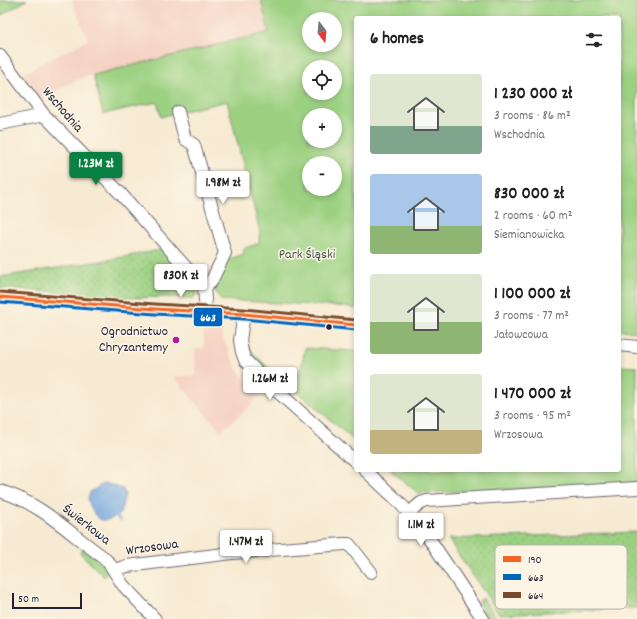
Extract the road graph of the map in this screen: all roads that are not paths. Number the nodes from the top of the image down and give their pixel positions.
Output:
1 (0, 56) edge
2 (178, 112) dead end
3 (44, 115) junction
4 (0, 124) edge
5 (204, 288) junction
6 (0, 297) edge
7 (206, 311) junction
8 (244, 314) junction
9 (354, 325) edge
10 (621, 345) edge
11 (637, 346) edge
12 (354, 460) edge
13 (367, 472) edge
14 (637, 488) edge
15 (0, 492) edge
16 (409, 513) junction
17 (114, 570) junction
18 (371, 572) dead end
19 (155, 619) edge
20 (483, 619) edge

1 - 3 street, Wschodnia
2 - 5 street
3 - 4 street
3 - 5 street, Wschodnia
5 - 7 street
6 - 7 street
7 - 8 street
8 - 9 street
8 - 12 street
10 - 11 street
13 - 16 street
14 - 16 street
15 - 17 street, Świerkowa
16 - 20 street
17 - 18 street, Wrzosowa
17 - 19 street, Świerkowa

